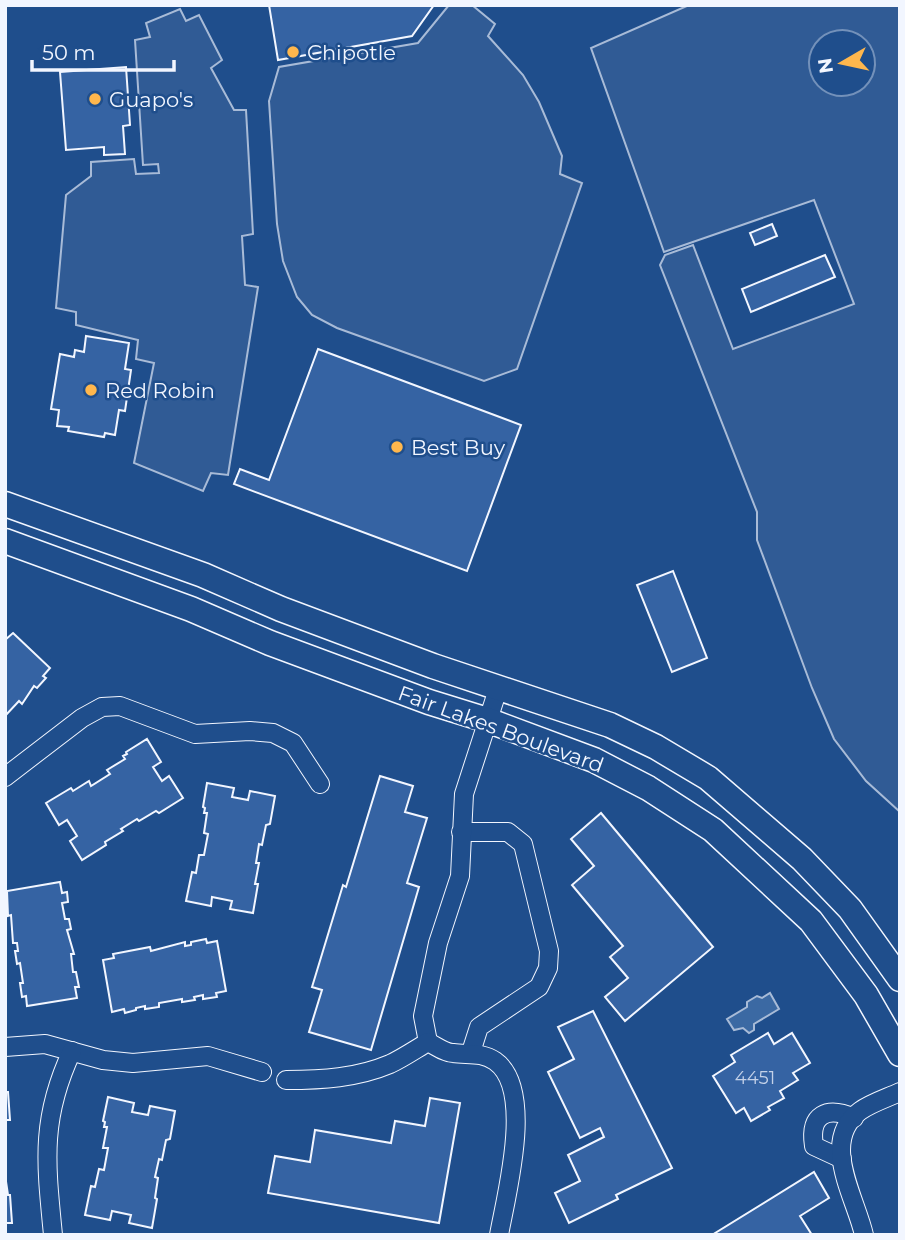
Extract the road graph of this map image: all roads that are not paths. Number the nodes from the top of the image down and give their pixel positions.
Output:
1 (5, 503) edge
2 (5, 541) edge
3 (499, 686) junction
4 (487, 720) junction
5 (5, 777) edge
6 (320, 783) dead end
7 (461, 832) junction
8 (900, 979) edge
9 (428, 1042) junction
10 (5, 1047) edge
11 (72, 1051) junction
12 (471, 1052) junction
13 (900, 1054) edge
14 (262, 1072) dead end
15 (286, 1080) dead end
16 (900, 1092) edge
17 (854, 1118) junction
18 (842, 1159) junction
19 (53, 1235) edge
20 (499, 1235) edge
21 (864, 1235) edge

1 - 3 street, Fair Lakes Boulevard
2 - 4 street, Fair Lakes Boulevard
3 - 4 street
3 - 8 street, Fair Lakes Boulevard
4 - 7 street
4 - 13 street, Fair Lakes Boulevard
5 - 6 street
7 - 9 street
7 - 12 street
9 - 12 street
9 - 15 street
10 - 11 street
11 - 14 street
11 - 19 street
12 - 20 street
16 - 17 street
17 - 18 street
17 - 18 street
18 - 21 street

